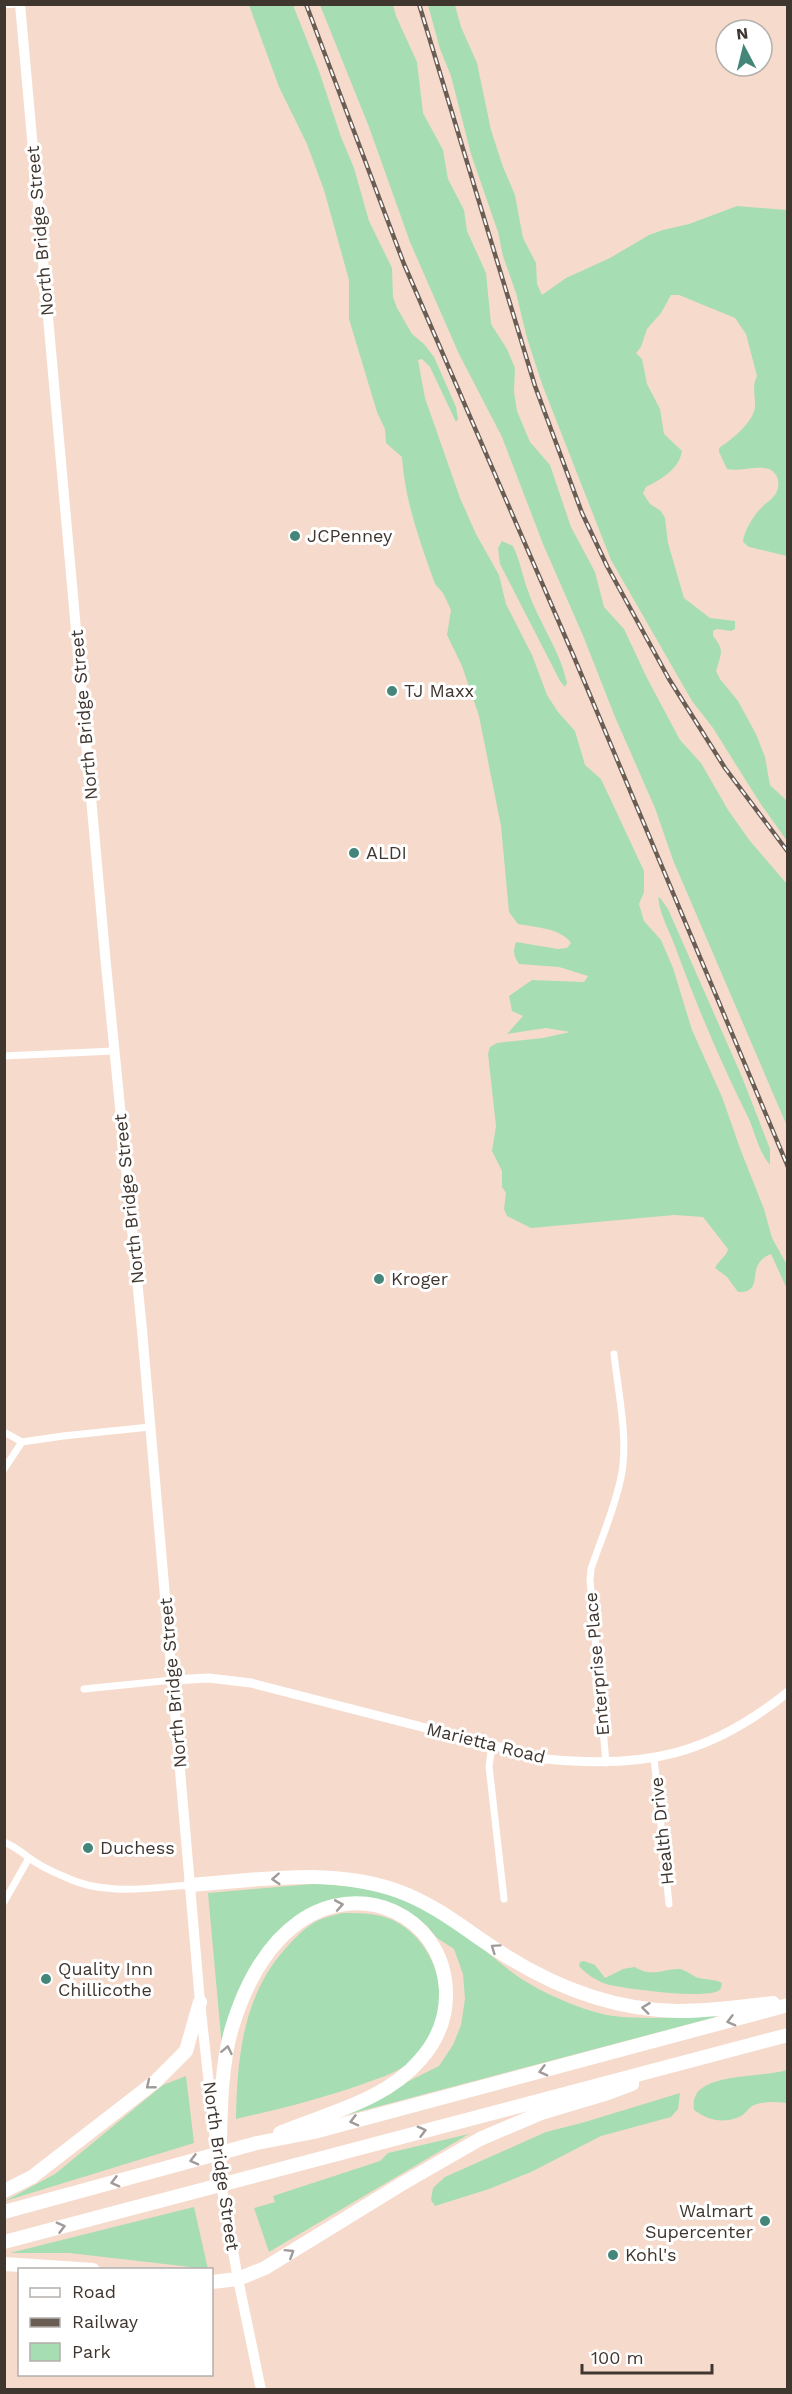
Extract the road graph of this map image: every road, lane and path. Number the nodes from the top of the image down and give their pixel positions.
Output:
1 (14, 4) edge
2 (20, 4) edge
3 (4, 5) edge
4 (114, 1051) junction
5 (4, 1056) edge
6 (614, 1354) dead end
7 (150, 1427) junction
8 (4, 1432) edge
9 (22, 1442) junction
10 (4, 1469) edge
11 (173, 1680) junction
12 (84, 1689) dead end
13 (788, 1692) edge
14 (492, 1746) junction
15 (654, 1758) junction
16 (606, 1763) junction
17 (4, 1842) edge
18 (29, 1858) junction
19 (190, 1885) junction
20 (504, 1899) dead end
21 (4, 1902) edge
22 (669, 1904) dead end
23 (200, 2002) junction
24 (788, 2003) edge
25 (788, 2035) edge
26 (684, 2062) junction
27 (257, 2143) junction
28 (219, 2172) junction
29 (4, 2192) edge
30 (4, 2212) edge
31 (4, 2242) edge
32 (4, 2264) edge
33 (63, 2268) edge
34 (238, 2279) junction
35 (213, 2282) edge
36 (261, 2390) edge

1 - 3 street
2 - 4 main road, North Bridge Street
4 - 5 street
4 - 7 main road, North Bridge Street
6 - 16 street, Enterprise Place
7 - 9 street
7 - 11 main road, North Bridge Street
8 - 9 street
9 - 10 street
11 - 12 street
11 - 14 street, Marietta Road
11 - 19 main road, North Bridge Street
13 - 15 street, Marietta Road
14 - 16 street, Marietta Road
14 - 20 street
15 - 16 street, Marietta Road
15 - 22 street, Health Drive
17 - 18 street
18 - 19 street
18 - 21 street
19 - 23 main road, North Bridge Street
24 -> 19 highway
23 - 28 main road, North Bridge Street
23 -> 29 highway
24 -> 27 highway
25 - 26 highway
31 -> 26 highway
34 -> 26 highway
28 -> 27 highway
27 -> 30 highway
28 - 34 main road, North Bridge Street
32 - 33 highway
34 - 35 highway
34 - 36 main road, North Bridge Street

